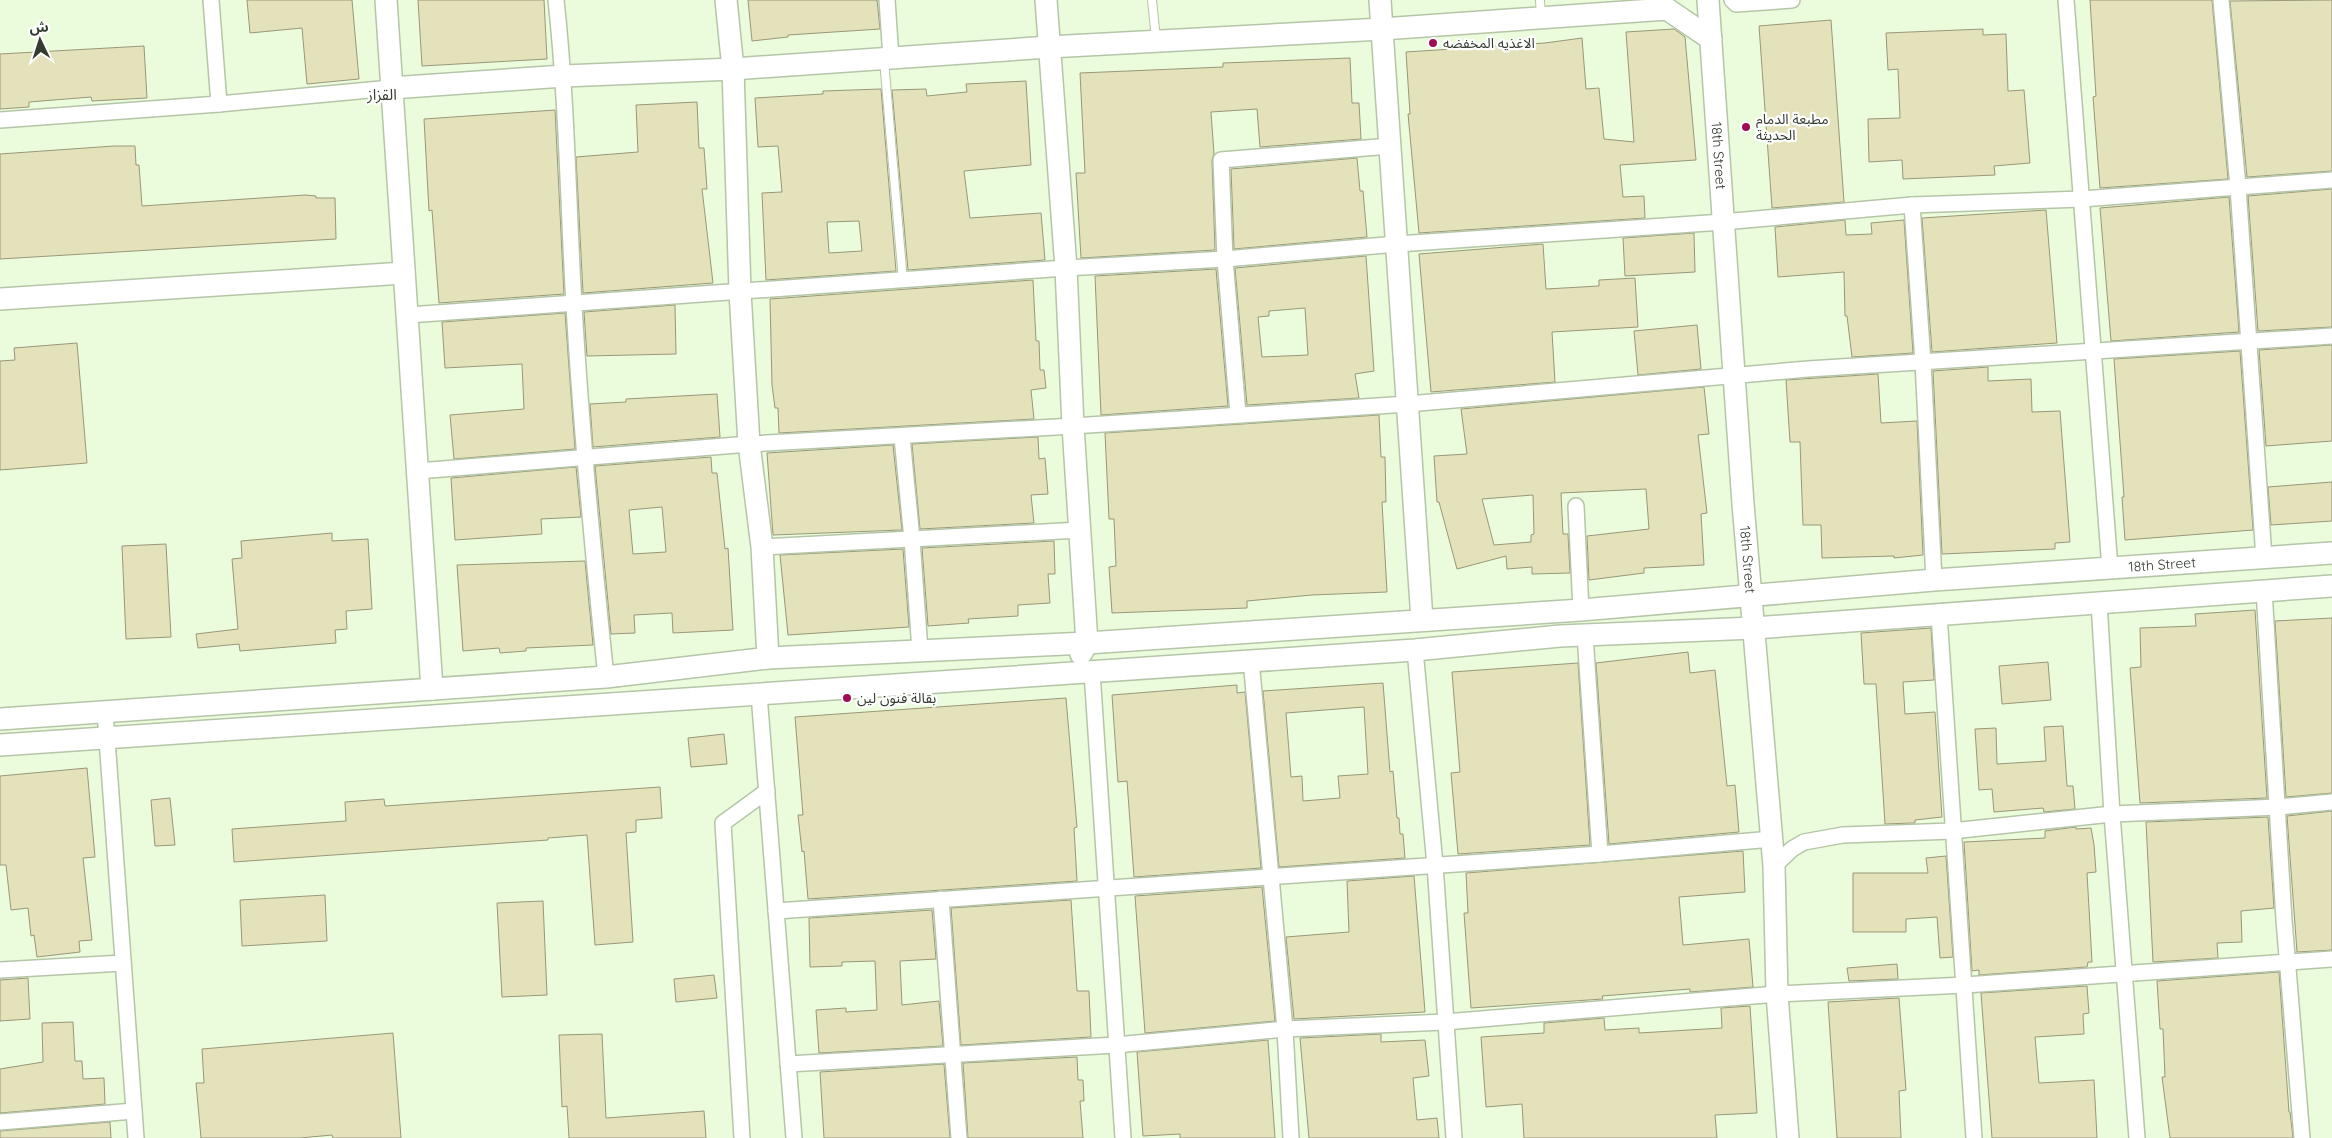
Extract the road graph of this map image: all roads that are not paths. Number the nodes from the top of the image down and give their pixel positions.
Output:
1 (211, 0) edge
2 (386, 0) edge
3 (556, 0) edge
4 (726, 0) edge
5 (886, 0) edge
6 (1046, 0) edge
7 (1152, 0) edge
8 (1380, 0) edge
9 (1708, 0) edge
10 (1732, 0) edge
11 (1792, 0) edge
12 (2066, 0) edge
13 (2222, 0) edge
14 (1540, 9) edge
15 (1382, 29) junction
16 (1711, 39) junction
17 (1156, 41) junction
18 (1049, 47) junction
19 (888, 58) junction
20 (733, 69) junction
21 (564, 76) junction
22 (391, 88) junction
23 (219, 104) junction
24 (0, 120) edge
25 (1390, 146) junction
26 (2332, 180) edge
27 (2238, 187) junction
28 (2082, 199) junction
29 (1912, 206) junction
30 (1723, 222) junction
31 (1397, 244) junction
32 (1225, 259) junction
33 (1066, 268) junction
34 (404, 273) junction
35 (903, 281) junction
36 (740, 292) junction
37 (0, 299) edge
38 (574, 303) junction
39 (408, 315) junction
40 (2332, 336) edge
41 (2249, 342) junction
42 (2094, 352) junction
43 (1923, 362) junction
44 (1734, 376) junction
45 (1408, 404) junction
46 (1238, 414) junction
47 (1073, 426) junction
48 (902, 437) junction
49 (749, 444) junction
50 (584, 458) junction
51 (418, 471) junction
52 (1576, 506) dead end
53 (1080, 530) junction
54 (912, 539) junction
55 (762, 547) junction
56 (2332, 553) edge
57 (2264, 558) junction
58 (2110, 568) junction
59 (1934, 580) junction
60 (2332, 586) edge
61 (2264, 590) junction
62 (1750, 597) junction
63 (2099, 603) junction
64 (1581, 610) junction
65 (1939, 614) junction
66 (1422, 620) junction
67 (1754, 628) junction
68 (1585, 636) junction
69 (1087, 643) junction
70 (1415, 650) junction
71 (920, 651) junction
72 (768, 658) junction
73 (1252, 660) junction
74 (1092, 672) junction
75 (1030, 676) junction
76 (606, 677) junction
77 (432, 689) junction
78 (759, 694) junction
79 (105, 712) junction
80 (0, 720) edge
81 (107, 738) junction
82 (0, 745) edge
83 (767, 792) junction
84 (2332, 802) edge
85 (2279, 807) junction
86 (2112, 814) junction
87 (1952, 831) junction
88 (1772, 840) junction
89 (1600, 854) junction
90 (1435, 865) junction
91 (1774, 866) junction
92 (1271, 877) junction
93 (1106, 887) junction
94 (941, 899) junction
95 (776, 911) junction
96 (2332, 959) edge
97 (123, 960) junction
98 (0, 961) edge
99 (2289, 963) junction
100 (0, 970) edge
101 (2124, 974) junction
102 (1965, 985) junction
103 (1777, 994) junction
104 (1444, 1022) junction
105 (1285, 1029) junction
106 (1116, 1045) junction
107 (953, 1054) junction
108 (788, 1064) junction
109 (134, 1111) junction
110 (0, 1122) edge
111 (136, 1138) edge
112 (742, 1138) edge
113 (794, 1138) edge
114 (959, 1138) edge
115 (1123, 1138) edge
116 (1290, 1138) edge
117 (1454, 1138) edge
118 (1788, 1138) edge
119 (1974, 1138) edge
120 (2137, 1138) edge
121 (2302, 1138) edge

1 - 23 street
2 - 22 street
3 - 21 street
4 - 20 street
5 - 19 street
6 - 18 street
7 - 17 lane
8 - 15 street
9 - 16 street, 18th Street
10 - 11 street
12 - 28 street
13 - 27 street
14 - 15 street
14 - 16 street
15 - 17 street
15 - 25 street
16 - 30 street, 18th Street
17 - 18 street
18 - 19 street
18 - 33 street
19 - 20 street
19 - 35 lane
20 - 21 street
20 - 36 street
21 - 22 street
21 - 38 street
22 - 23 street
22 - 34 street
23 - 24 street
25 - 31 street
25 - 32 street
26 - 27 street
27 - 28 street
27 - 41 street
28 - 29 street
28 - 42 street
29 - 30 street
29 - 43 street
30 - 31 street
30 - 44 street, 18th Street
31 - 32 street
31 - 45 street
32 - 33 street
32 - 46 street
33 - 35 street
33 - 47 street
34 - 37 street
34 - 39 street
35 - 36 street
36 - 38 street
36 - 49 street
38 - 39 street
38 - 50 street
39 - 51 street
40 - 41 street
41 - 42 street
41 - 57 street
42 - 43 street
42 - 58 street
43 - 44 street
43 - 59 street
44 - 45 street
44 - 62 street, 18th Street
45 - 46 street
45 - 66 street
46 - 47 street
47 - 48 street
47 - 53 street
48 - 49 street
48 - 54 street
49 - 50 street
49 - 55 street
50 - 51 street
50 - 76 street
51 - 77 street
52 - 64 street
53 - 54 street
53 - 69 street
54 - 55 street
54 - 71 street
55 - 72 street
56 - 57 street, 18th Street
57 - 58 street, 18th Street
58 - 59 street, 18th Street
59 - 62 street, 18th Street
60 - 61 street
61 - 63 street
61 - 85 street
62 - 64 street
62 - 67 street
63 - 65 street
63 - 86 street
64 - 66 street
65 - 67 street
65 - 87 street
66 - 69 street
67 - 68 street
67 - 88 street
68 - 70 street
68 - 89 street
69 - 71 street
69 - 75 street
70 - 73 street
70 - 90 street
71 - 72 street
72 - 76 street
73 - 74 street
73 - 92 street
74 - 75 street
74 - 93 street
75 - 78 street
76 - 77 street
77 - 79 street
78 - 81 street
78 - 83 street
79 - 80 street
79 - 81 street
81 - 82 street
81 - 97 street
83 - 95 street
83 - 112 street
84 - 85 street
85 - 86 street
85 - 99 street
86 - 87 street
86 - 101 street
87 - 91 street
87 - 102 street
88 - 89 street
88 - 91 street
89 - 90 street
90 - 92 street
90 - 104 street
91 - 103 street
92 - 93 street
92 - 105 street
93 - 94 street
93 - 106 street
94 - 95 street
94 - 107 street
95 - 108 street
96 - 99 street
97 - 98 street
97 - 100 street
97 - 109 street
99 - 101 street
99 - 121 street
101 - 102 street
101 - 120 street
102 - 103 street
102 - 119 street
103 - 104 street
103 - 118 street
104 - 105 street
104 - 117 street
105 - 106 street
105 - 116 street
106 - 107 street
106 - 115 street
107 - 108 street
107 - 114 street
108 - 113 street
109 - 110 street
109 - 111 street

